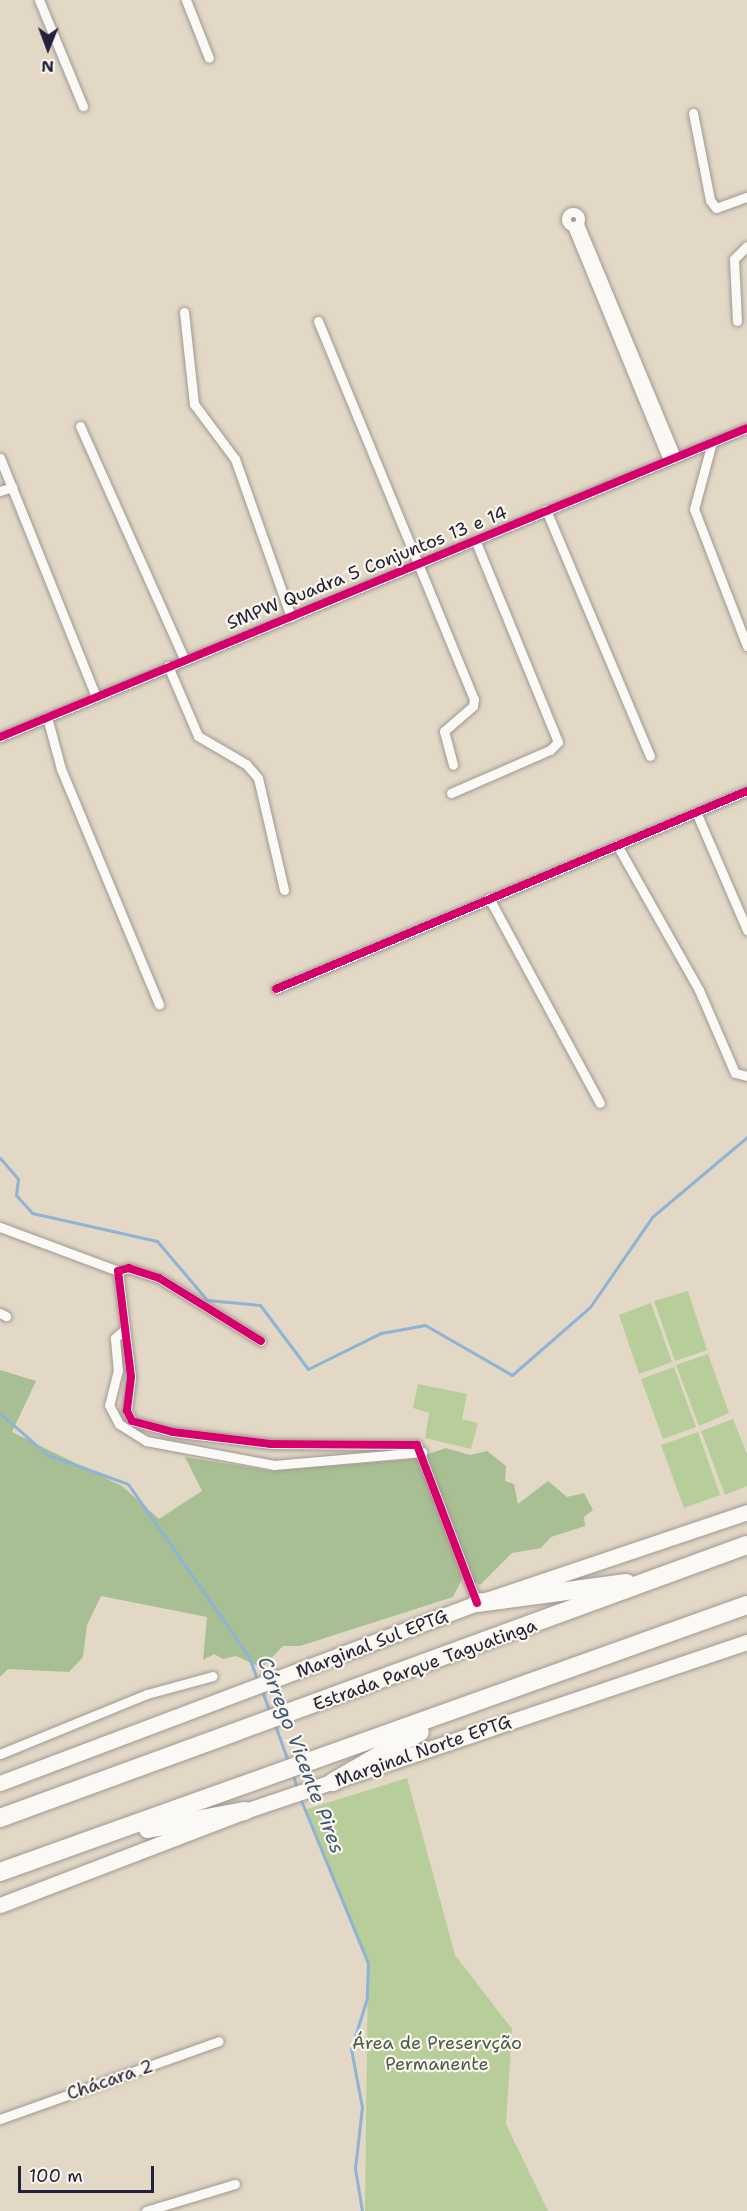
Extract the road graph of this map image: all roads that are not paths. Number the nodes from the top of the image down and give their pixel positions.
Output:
1 (39, 0) edge
2 (186, 0) edge
3 (209, 58) dead end
4 (83, 106) dead end
5 (693, 113) dead end
6 (747, 197) edge
7 (576, 225) dead end
8 (747, 246) edge
9 (742, 277) edge
10 (184, 312) dead end
11 (318, 321) dead end
12 (737, 321) dead end
13 (80, 426) dead end
14 (747, 428) edge
15 (712, 442) junction
16 (0, 458) edge
17 (672, 459) junction
18 (12, 487) junction
19 (0, 491) edge
20 (546, 510) junction
21 (475, 540) junction
22 (419, 562) junction
23 (291, 616) junction
24 (747, 646) edge
25 (184, 658) junction
26 (168, 666) junction
27 (96, 697) junction
28 (47, 717) junction
29 (0, 737) edge
30 (650, 756) dead end
31 (453, 765) dead end
32 (747, 791) edge
33 (451, 793) dead end
34 (696, 812) junction
35 (617, 845) junction
36 (284, 890) dead end
37 (489, 898) junction
38 (747, 930) edge
39 (276, 989) dead end
40 (159, 1004) dead end
41 (747, 1076) edge
42 (600, 1103) dead end
43 (0, 1227) edge
44 (118, 1271) junction
45 (123, 1331) junction
46 (261, 1341) dead end
47 (422, 1452) junction
48 (747, 1512) edge
49 (747, 1545) edge
50 (667, 1577) junction
51 (477, 1603) junction
52 (747, 1605) edge
53 (747, 1642) edge
54 (213, 1676) dead end
55 (488, 1697) junction
56 (0, 1754) edge
57 (333, 1782) junction
58 (0, 1783) edge
59 (245, 1811) junction
60 (0, 1818) edge
61 (93, 1838) junction
62 (0, 1872) edge
63 (0, 1905) edge
64 (219, 2041) dead end
65 (0, 2118) edge
66 (235, 2184) dead end
67 (146, 2211) edge

1 - 4 street
2 - 3 street
5 - 6 street
7 - 17 street
8 - 9 street
9 - 12 street
10 - 23 street
11 - 22 street
13 - 25 street
14 - 15 street, SMPW Quadra 5 Conjuntos 13 e 14
15 - 17 street, SMPW Quadra 5 Conjuntos 13 e 14
15 - 24 street
16 - 18 street
17 - 20 street, SMPW Quadra 5 Conjuntos 13 e 14
18 - 19 street
18 - 27 street
20 - 21 street, SMPW Quadra 5 Conjuntos 13 e 14
20 - 30 street
21 - 22 street, SMPW Quadra 5 Conjuntos 13 e 14
21 - 33 street
22 - 23 street, SMPW Quadra 5 Conjuntos 13 e 14
22 - 31 street
23 - 25 street, SMPW Quadra 5 Conjuntos 13 e 14
25 - 26 street, SMPW Quadra 5 Conjuntos 13 e 14
26 - 27 street, SMPW Quadra 5 Conjuntos 13 e 14
26 - 36 street
27 - 28 street, SMPW Quadra 5 Conjuntos 13 e 14
28 - 29 street, SMPW Quadra 5 Conjuntos 13 e 14
28 - 40 street
32 - 34 street
34 - 35 street
34 - 38 street
35 - 37 street
35 - 41 street
37 - 39 street
37 - 42 street
43 - 44 street
44 - 45 street
44 - 46 street
45 - 47 street
45 - 47 street
47 - 51 street
48 - 51 main road, Marginal Sul EPTG
49 - 50 highway, Estrada Parque Taguatinga
50 - 51 highway
50 - 60 highway, Estrada Parque Taguatinga
51 - 58 main road, Marginal Sul EPTG
52 - 55 highway
53 - 57 main road, Marginal Norte EPTG
54 - 56 street
55 - 57 highway
55 - 61 highway
57 - 59 main road, Marginal Norte EPTG
59 - 61 highway
59 - 63 main road, Marginal Norte EPTG
61 - 62 highway
64 - 65 street, Chácara 2
66 - 67 street

